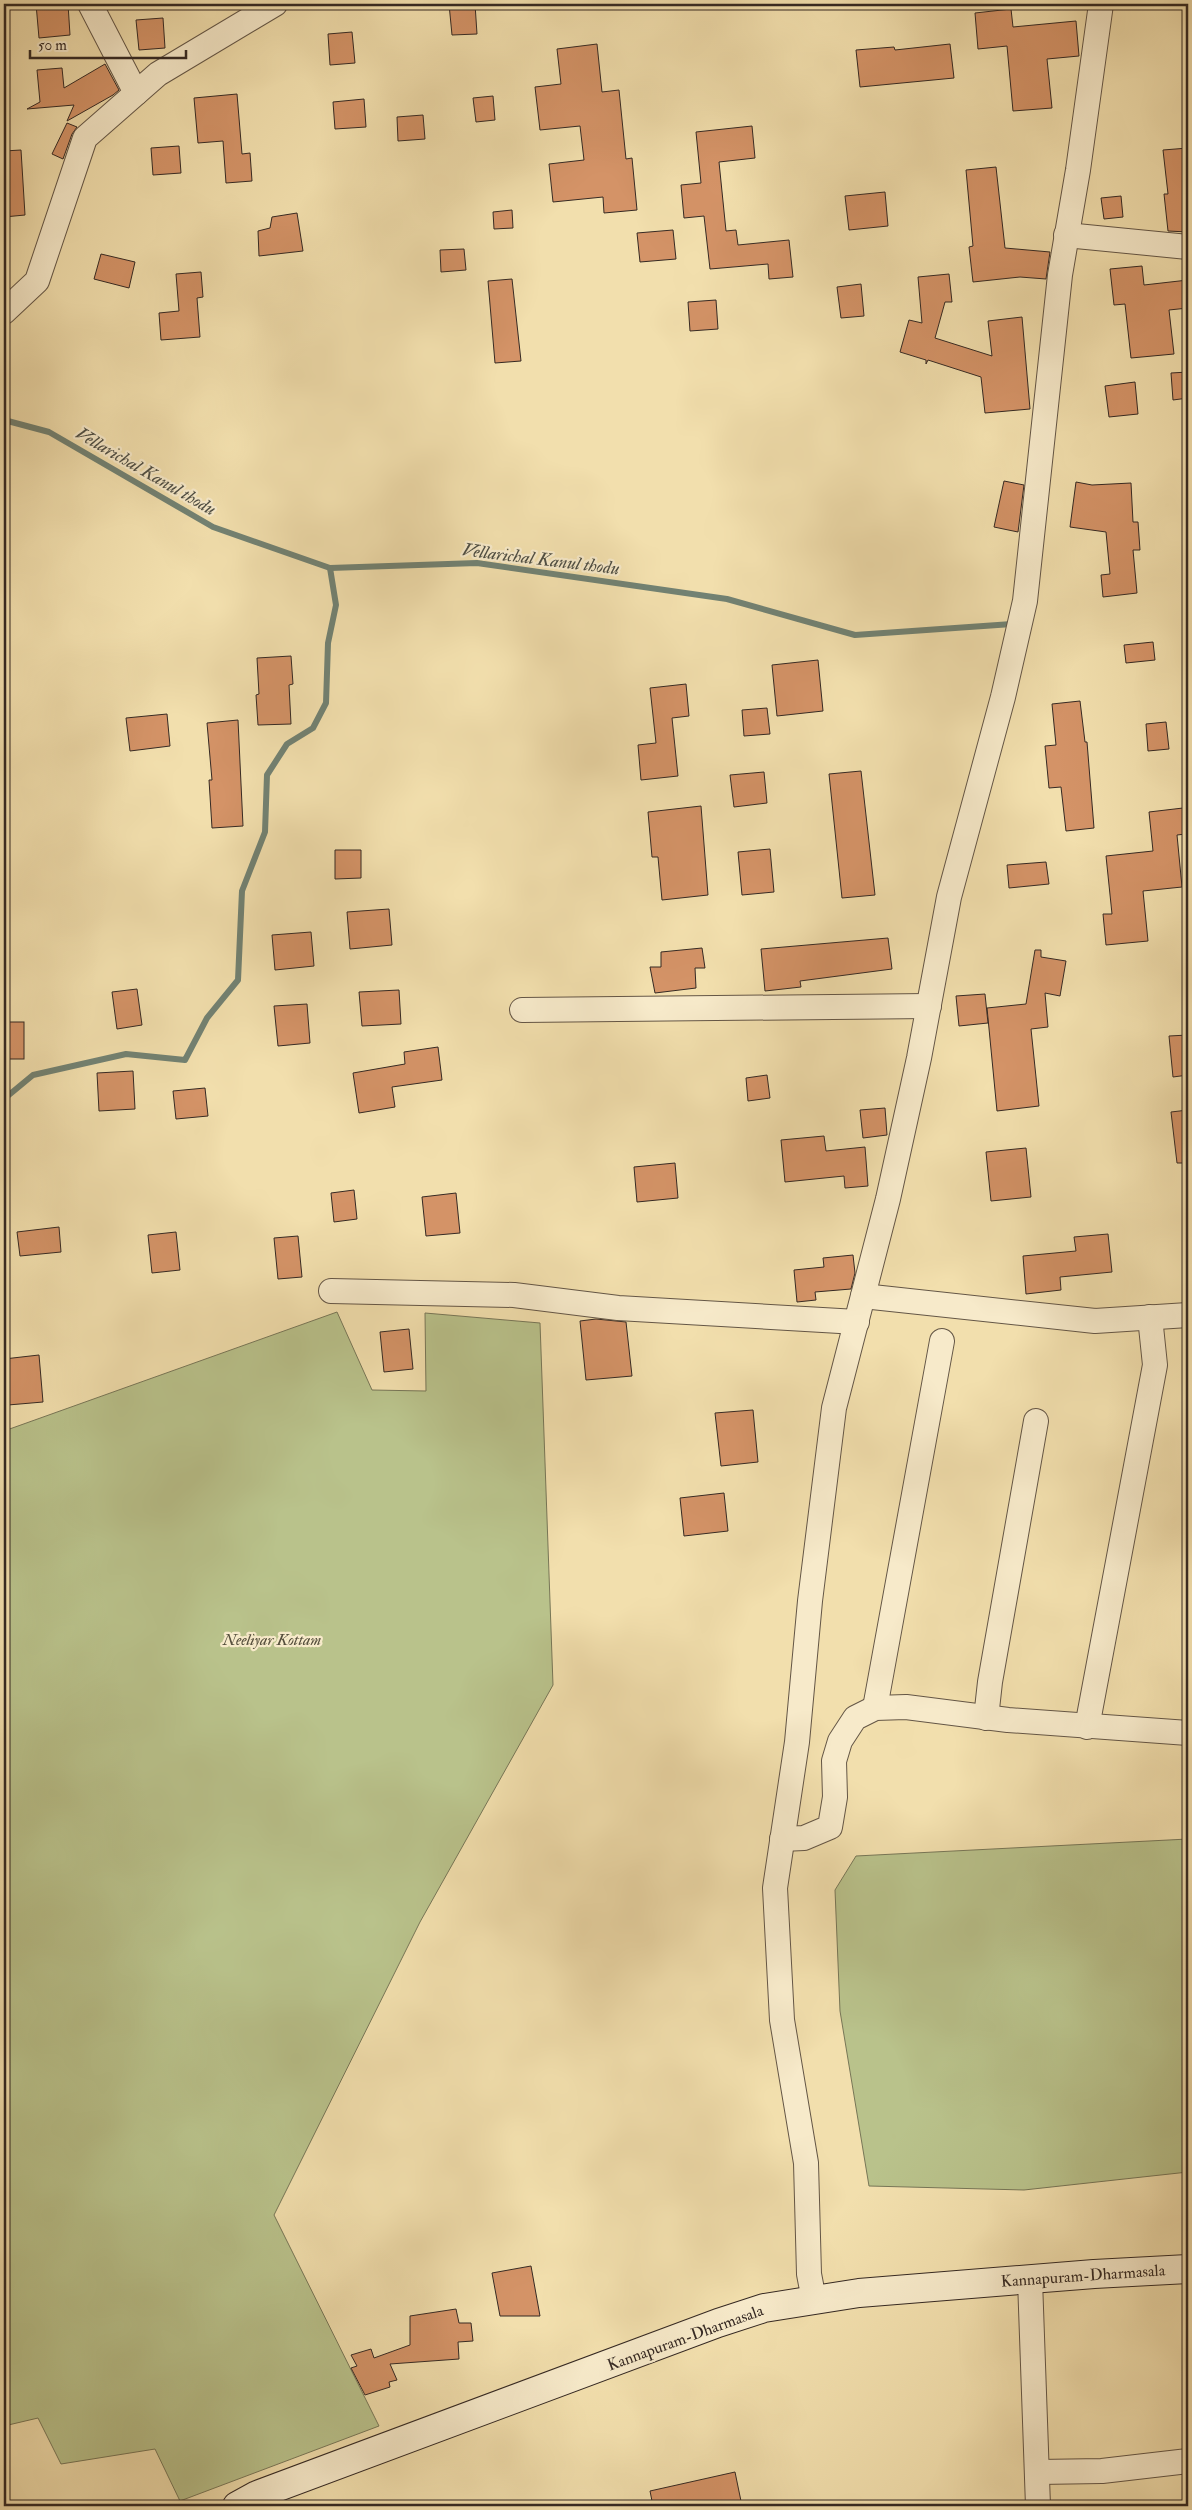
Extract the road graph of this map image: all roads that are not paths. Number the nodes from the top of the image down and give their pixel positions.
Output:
1 (90, 4) edge
2 (275, 4) edge
3 (1101, 4) edge
4 (136, 93) junction
5 (1066, 235) junction
6 (1188, 247) edge
7 (4, 312) edge
8 (929, 1006) junction
9 (522, 1010) dead end
10 (330, 1291) dead end
11 (863, 1296) junction
12 (1188, 1315) edge
13 (1150, 1318) junction
14 (857, 1322) junction
15 (942, 1341) dead end
16 (1036, 1421) dead end
17 (875, 1708) junction
18 (986, 1718) junction
19 (1088, 1727) junction
20 (1188, 1733) edge
21 (782, 1839) junction
22 (1188, 2269) edge
23 (1030, 2280) junction
24 (814, 2300) junction
25 (1188, 2461) edge
26 (1038, 2472) junction
27 (236, 2506) edge
28 (1038, 2506) edge

1 - 4 street
2 - 4 street
3 - 5 street
4 - 7 street
5 - 6 street
5 - 8 street
8 - 9 street
8 - 11 street
10 - 14 street
11 - 13 street
11 - 14 street
12 - 13 street
13 - 19 street
14 - 21 street
15 - 17 street
16 - 18 street
17 - 18 street
17 - 21 street
18 - 19 street
19 - 20 street
21 - 24 street
22 - 23 main road, Kannapuram-Dharmasala
23 - 24 main road, Kannapuram-Dharmasala
23 - 26 street
24 - 27 main road, Kannapuram-Dharmasala
25 - 26 street
26 - 28 street

